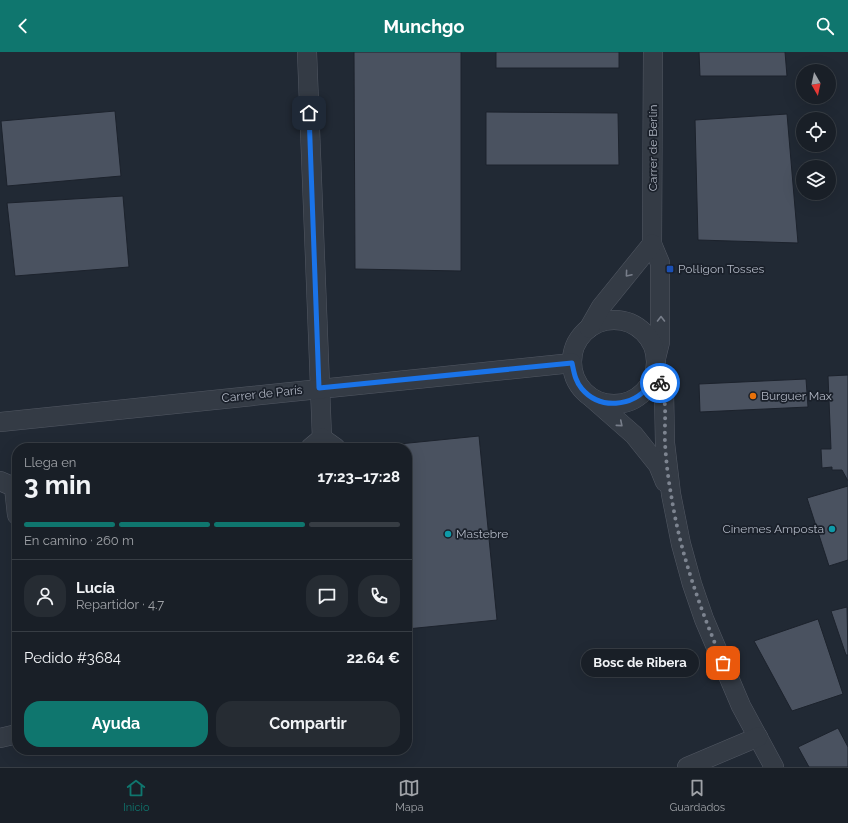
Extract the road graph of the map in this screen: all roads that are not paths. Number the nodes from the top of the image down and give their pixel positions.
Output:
1 (307, 52) edge
2 (653, 52) edge
3 (652, 244) junction
4 (589, 328) junction
5 (572, 363) junction
6 (656, 365) junction
7 (319, 388) junction
8 (591, 397) junction
9 (0, 422) edge
10 (323, 443) edge
11 (0, 481) edge
12 (12, 485) edge
13 (670, 494) junction
14 (12, 735) edge
15 (758, 737) junction
16 (0, 738) edge
17 (687, 767) edge
18 (774, 767) edge

1 - 7 street
2 - 3 street, Carrer de Berlín
3 -> 4 street
6 -> 3 street, Carrer de Berlín
4 - 5 street
4 - 6 street
5 - 7 street, Carrer de París
5 - 8 street
6 - 8 street
6 - 13 street
7 - 9 street, Carrer de París
7 - 10 street
8 -> 13 street
11 - 12 street
13 - 15 street
14 - 16 street
15 - 17 street
15 - 18 street

